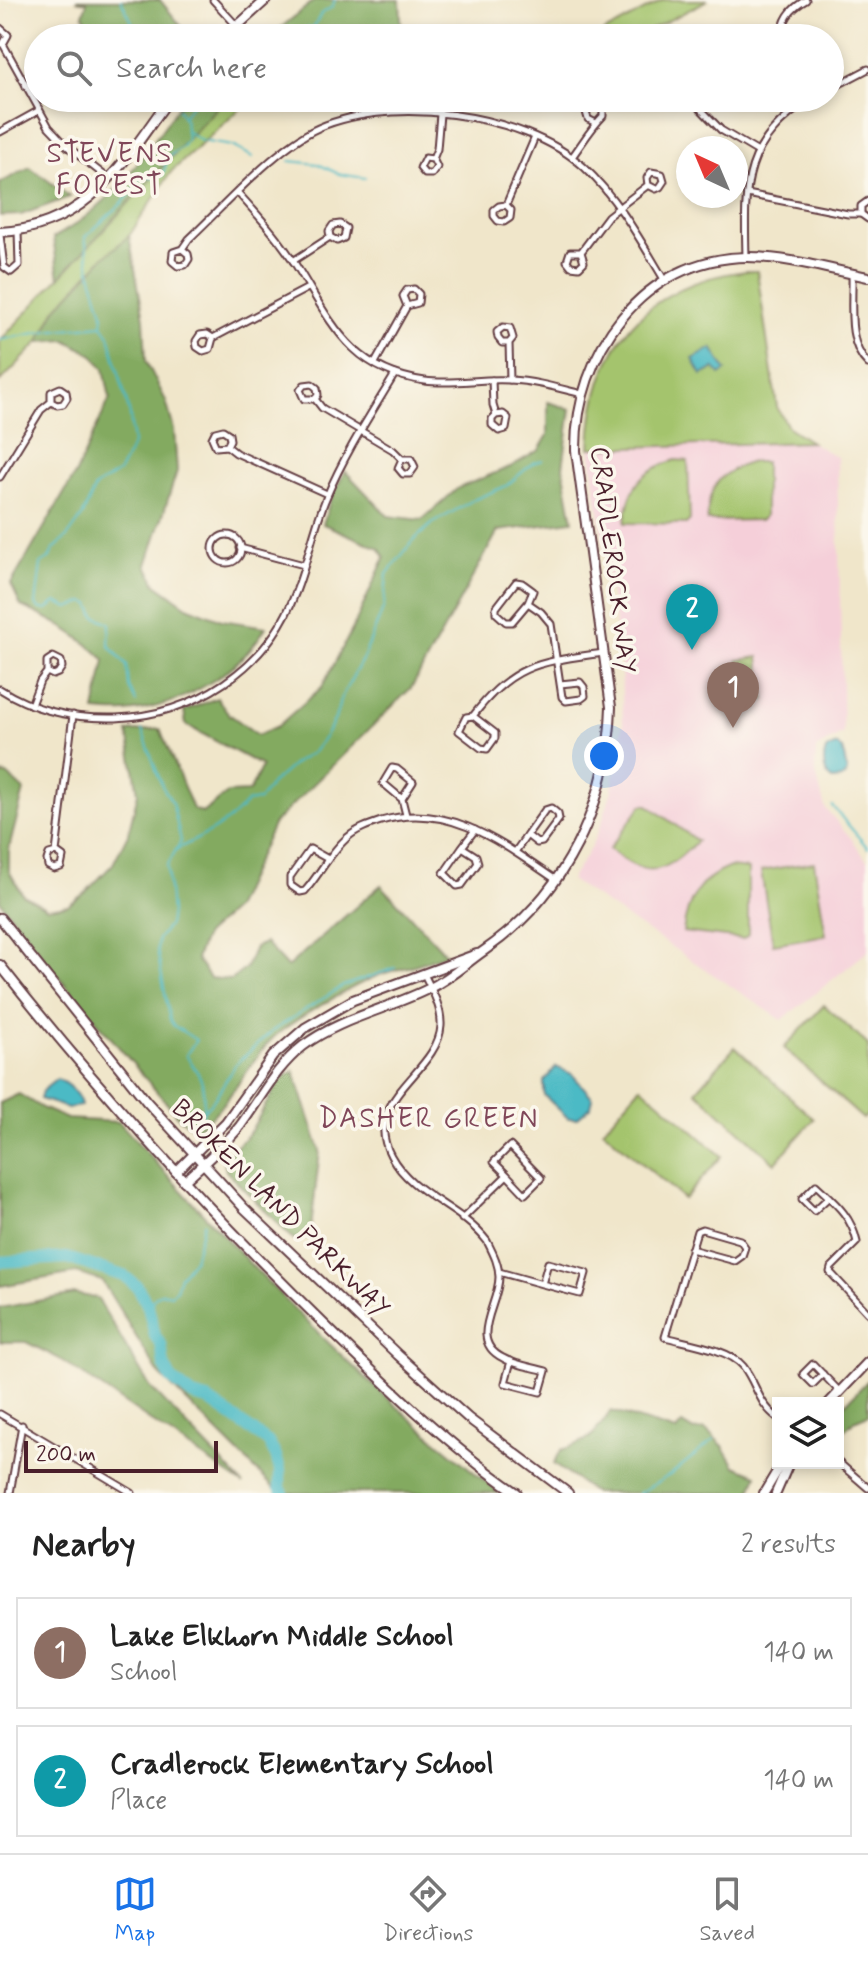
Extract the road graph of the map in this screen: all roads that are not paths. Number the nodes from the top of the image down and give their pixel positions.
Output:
1 (213, 0) edge
2 (266, 0) edge
3 (806, 0) edge
4 (235, 24) edge
5 (239, 24) edge
6 (785, 24) edge
7 (0, 28) edge
8 (2, 45) edge
9 (868, 69) edge
10 (844, 82) edge
11 (24, 84) edge
12 (36, 112) edge
13 (39, 112) edge
14 (160, 112) edge
15 (704, 112) edge
16 (793, 112) edge
17 (440, 114) junction
18 (594, 122) dead end
19 (0, 132) edge
20 (535, 137) junction
21 (758, 152) junction
22 (572, 157) junction
23 (433, 159) dead end
24 (109, 180) junction
25 (748, 180) edge
26 (648, 185) dead end
27 (238, 193) junction
28 (748, 194) edge
29 (868, 201) edge
30 (506, 205) dead end
31 (618, 208) junction
32 (747, 208) edge
33 (861, 214) junction
34 (868, 219) edge
35 (18, 231) junction
36 (0, 233) edge
37 (330, 237) dead end
38 (182, 249) dead end
39 (581, 252) dead end
40 (746, 257) junction
41 (293, 261) junction
42 (852, 274) junction
43 (868, 277) edge
44 (665, 281) junction
45 (308, 288) junction
46 (407, 306) dead end
47 (213, 338) dead end
48 (509, 343) dead end
49 (375, 363) junction
50 (868, 364) edge
51 (395, 374) junction
52 (492, 380) junction
53 (510, 380) junction
54 (582, 394) junction
55 (315, 399) dead end
56 (51, 402) dead end
57 (496, 415) dead end
58 (362, 431) junction
59 (227, 446) dead end
60 (402, 459) dead end
61 (0, 477) edge
62 (327, 494) junction
63 (240, 548) junction
64 (304, 565) junction
65 (528, 603) junction
66 (604, 653) junction
67 (557, 660) junction
68 (47, 672) dead end
69 (560, 684) junction
70 (0, 689) edge
71 (31, 705) junction
72 (73, 715) junction
73 (473, 716) junction
74 (402, 799) junction
75 (406, 815) junction
76 (475, 830) junction
77 (527, 835) junction
78 (462, 847) junction
79 (56, 852) dead end
80 (515, 852) junction
81 (328, 859) junction
82 (557, 881) junction
83 (0, 918) edge
84 (482, 952) junction
85 (0, 965) edge
86 (424, 973) junction
87 (430, 988) junction
88 (194, 1155) junction
89 (203, 1164) junction
90 (176, 1172) junction
91 (507, 1175) junction
92 (184, 1181) junction
93 (829, 1197) junction
94 (462, 1219) junction
95 (691, 1249) junction
96 (499, 1272) junction
97 (542, 1284) junction
98 (868, 1313) edge
99 (511, 1361) junction
100 (868, 1362) edge
101 (823, 1374) dead end
102 (839, 1391) junction
103 (834, 1397) edge
104 (772, 1413) edge
105 (0, 1414) edge
106 (22, 1425) junction
107 (844, 1467) edge
108 (778, 1469) edge
109 (786, 1469) edge
110 (868, 1488) edge
111 (10, 1493) edge
112 (132, 1493) edge
113 (517, 1493) edge
114 (568, 1493) edge
115 (764, 1493) edge
116 (776, 1493) edge

1 - 4 street
2 - 5 street
3 - 6 street
7 - 8 street
8 - 11 street
9 - 10 street
12 - 19 street
13 - 24 street
14 - 24 street
15 - 21 street
16 - 21 street
17 - 20 street
17 - 23 street
17 - 27 street
18 - 22 street
20 - 22 street
20 - 30 street
21 - 25 street
22 - 31 street
24 - 35 street
26 - 31 street
27 - 38 street
27 - 41 street
28 - 33 street
29 - 33 street
31 - 39 street
31 - 44 street
32 - 40 street
33 - 34 street
35 - 36 street
35 - 36 street
37 - 41 street
40 - 42 street, CRADLEROCK WAY
40 - 44 street, CRADLEROCK WAY
41 - 45 street
42 - 43 street, CRADLEROCK WAY
42 - 50 street
44 - 54 street, CRADLEROCK WAY
45 - 47 street
45 - 49 street
46 - 49 street
48 - 53 street
49 - 51 street
51 - 52 street
51 - 58 street
52 - 53 street
52 - 57 street
53 - 54 street
54 - 66 street, CRADLEROCK WAY
55 - 58 street
56 - 61 street
58 - 60 street
58 - 62 street
59 - 62 street
62 - 64 street
63 - 63 street
63 - 64 street
64 - 72 street
65 - 65 street
65 - 67 street
66 - 67 street
66 - 82 street, CRADLEROCK WAY
67 - 69 street
67 - 73 street
68 - 71 street
69 - 69 street
70 - 71 street
71 - 72 street
72 - 79 street
73 - 73 street
74 - 74 street
74 - 75 street
75 - 76 street
75 - 81 street
76 - 78 street
76 - 80 street
77 - 77 street
77 - 80 street
78 - 78 street
80 - 82 street
81 - 81 street
82 - 84 street, CRADLEROCK WAY
83 - 88 street, BROKEN LAND PARKWAY
84 - 86 street
84 - 87 street, CRADLEROCK WAY
85 - 90 street, BROKEN LAND PARKWAY
86 - 87 street
86 - 88 street
87 - 89 street, CRADLEROCK WAY
87 - 94 street
88 - 89 street, BROKEN LAND PARKWAY
88 - 90 street
89 - 92 street, CRADLEROCK WAY
89 - 114 street, BROKEN LAND PARKWAY
90 - 92 street, BROKEN LAND PARKWAY
91 - 91 street
91 - 94 street
92 - 113 street, BROKEN LAND PARKWAY
93 - 93 street
93 - 98 street
94 - 96 street
95 - 95 street
95 - 104 street
96 - 97 street
96 - 99 street
97 - 97 street
99 - 99 street
100 - 102 street
101 - 102 street
102 - 103 street
105 - 106 street
106 - 111 street
106 - 112 street
107 - 110 street
108 - 115 street
109 - 116 street

